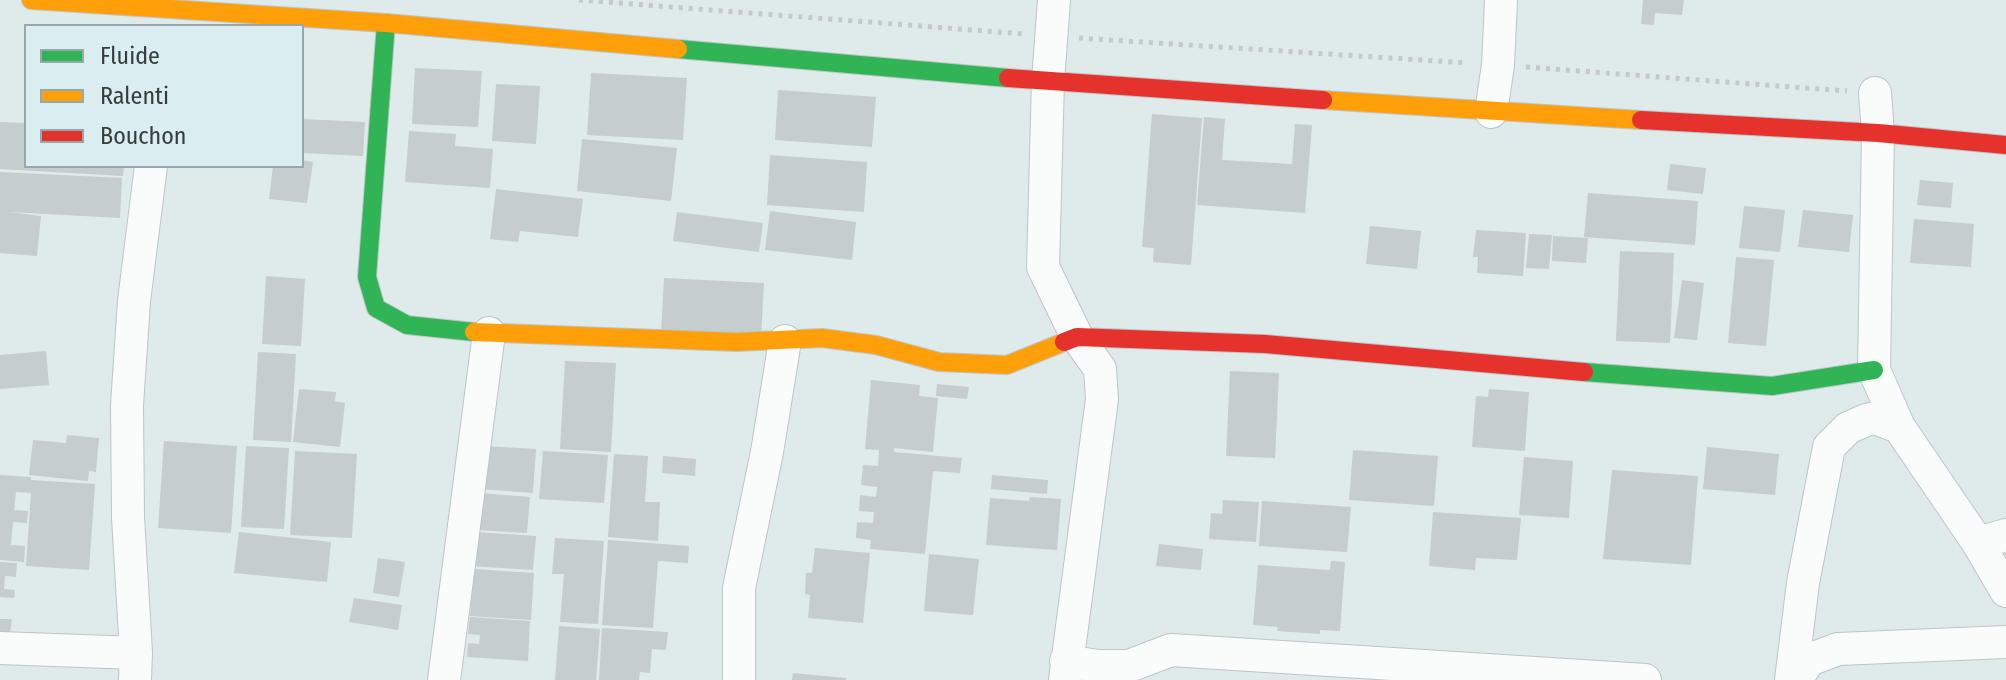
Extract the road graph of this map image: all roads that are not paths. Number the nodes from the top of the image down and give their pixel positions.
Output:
1 (31, 0) edge
2 (1054, 0) edge
3 (1501, 0) edge
4 (438, 14) edge
5 (170, 18) edge
6 (386, 23) junction
7 (1048, 81) junction
8 (1875, 93) road end
9 (1491, 112) junction
10 (1878, 133) junction
11 (2006, 145) edge
12 (151, 168) edge
13 (489, 333) junction
14 (1077, 337) junction
15 (785, 341) junction
16 (1874, 370) junction
17 (1899, 427) junction
18 (1992, 539) edge
19 (2006, 591) edge
20 (2006, 642) edge
21 (0, 648) edge
22 (136, 667) edge
23 (1065, 671) edge
24 (1487, 675) edge
25 (444, 680) edge
26 (739, 680) edge
27 (1645, 680) edge
28 (1793, 680) edge

1 - 5 street
2 - 7 street
3 - 9 street
4 - 6 street
4 - 7 street
5 - 6 street
6 - 13 street
7 - 9 street
7 - 14 street
8 - 10 street
9 - 10 street
10 - 11 street
10 - 16 street
12 - 22 street
13 - 15 street
13 - 25 street
14 - 15 street
14 - 16 street
14 - 23 street
15 - 26 street
16 - 17 street
17 - 18 street
17 - 28 street
18 - 19 street
20 - 28 street
21 - 22 street
23 - 24 street
24 - 27 street

